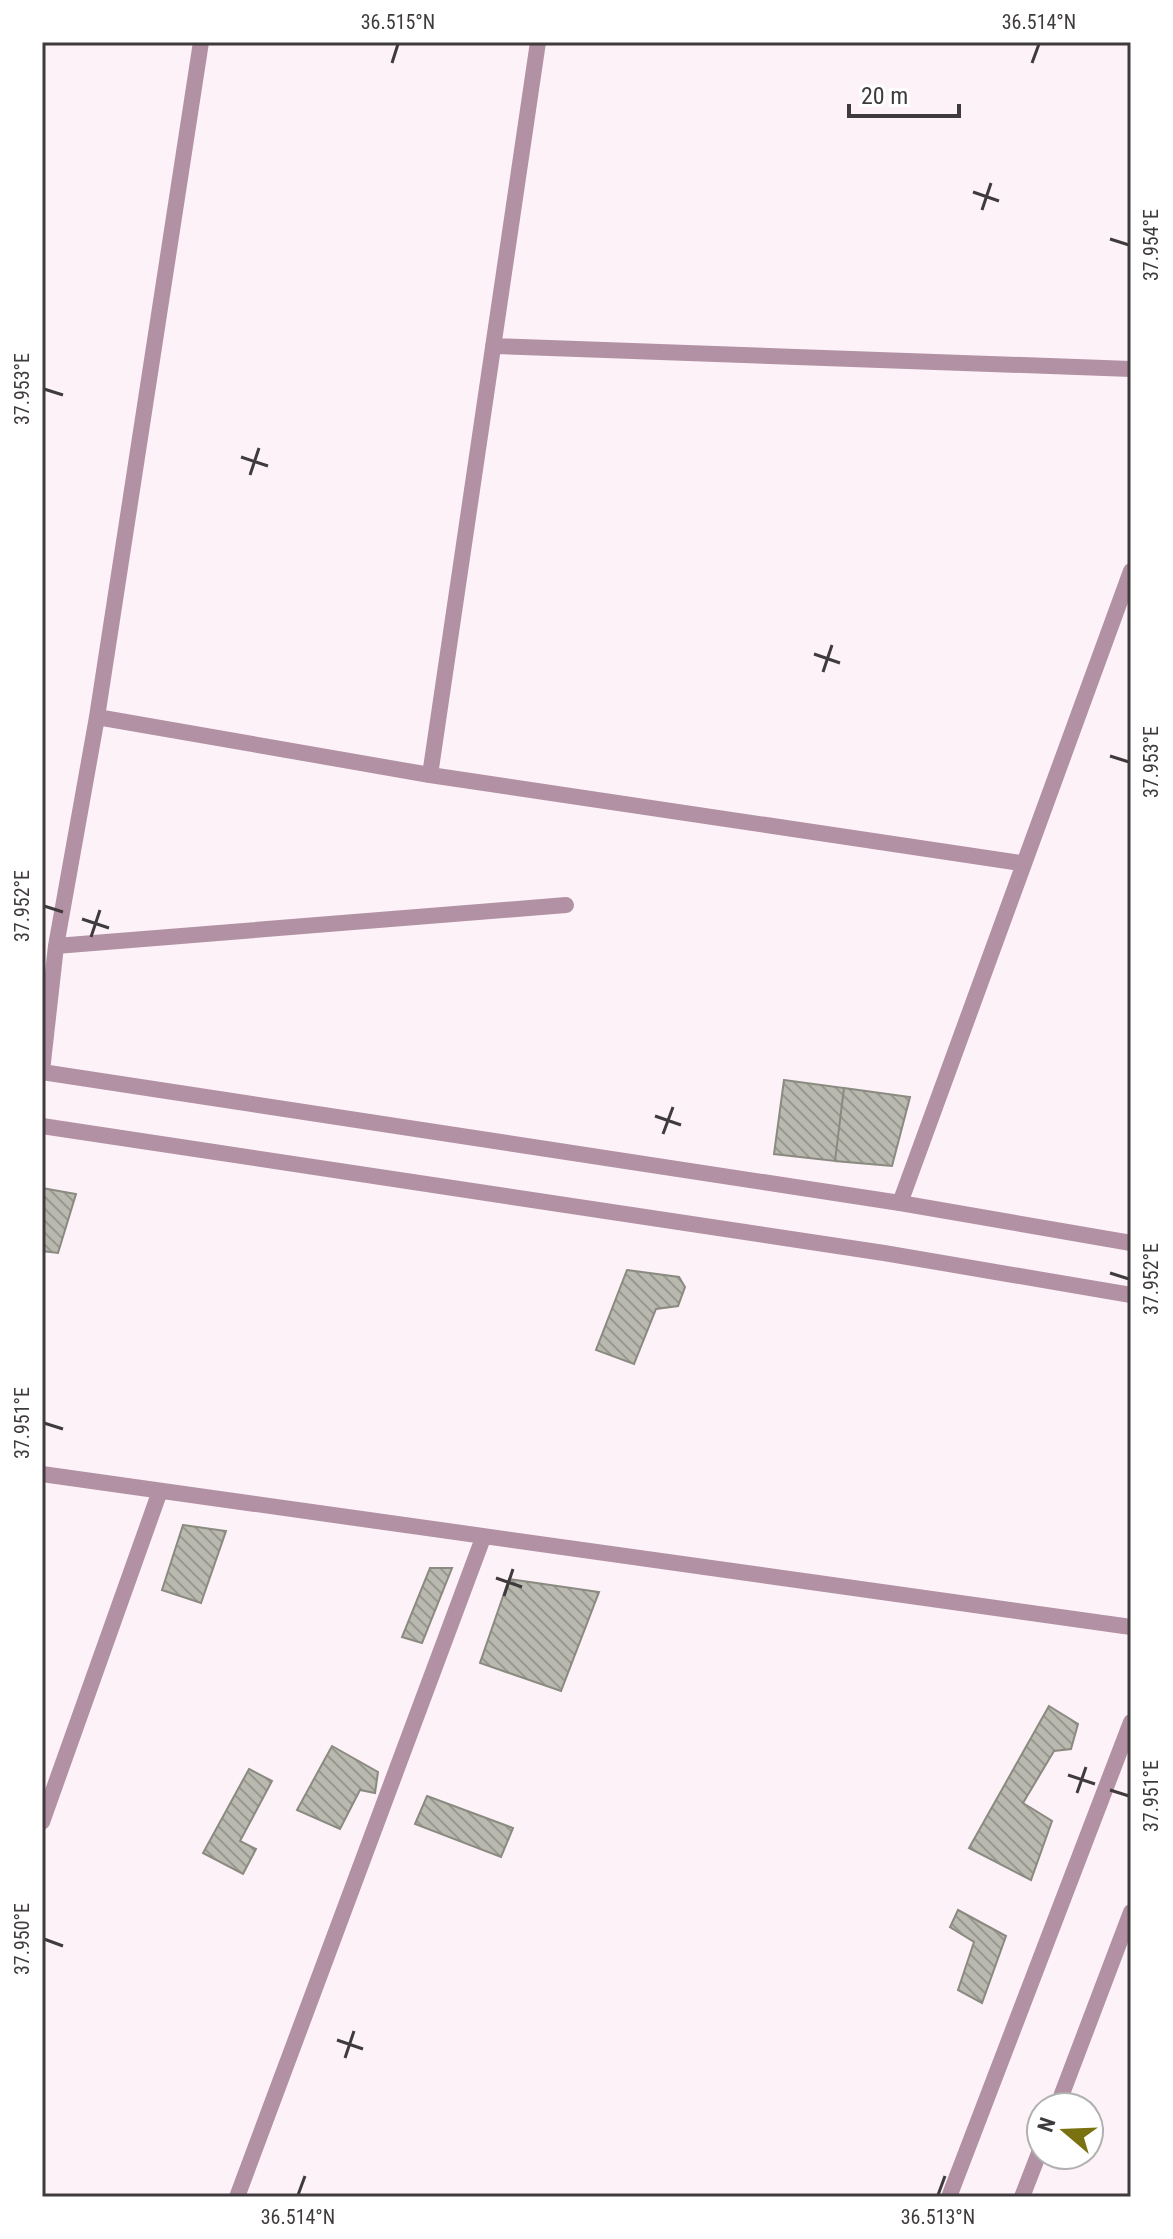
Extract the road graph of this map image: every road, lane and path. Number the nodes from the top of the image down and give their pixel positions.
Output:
1 (201, 42) edge
2 (538, 42) edge
3 (493, 346) junction
4 (1131, 369) edge
5 (1131, 571) edge
6 (97, 717) junction
7 (430, 775) junction
8 (1021, 863) junction
9 (566, 905) dead end
10 (56, 946) junction
11 (42, 1071) edge
12 (42, 1126) edge
13 (900, 1203) junction
14 (1131, 1243) edge
15 (1131, 1295) edge
16 (42, 1474) edge
17 (160, 1491) junction
18 (483, 1538) junction
19 (1131, 1627) edge
20 (1131, 1722) edge
21 (42, 1822) edge
22 (1131, 1912) edge
23 (1063, 2091) edge
24 (1032, 2171) edge
25 (237, 2197) edge
26 (949, 2197) edge
27 (1022, 2197) edge

1 - 6 street
2 - 3 street
3 - 4 street
3 - 7 street
5 - 8 street
6 - 7 street
6 - 10 street
7 - 8 street
8 - 13 street
9 - 10 street
10 - 11 street
11 - 13 street
12 - 15 street
13 - 14 street
16 - 17 street
17 - 18 street
17 - 21 street
18 - 19 street
18 - 25 street
20 - 26 street
22 - 23 street
24 - 27 street

